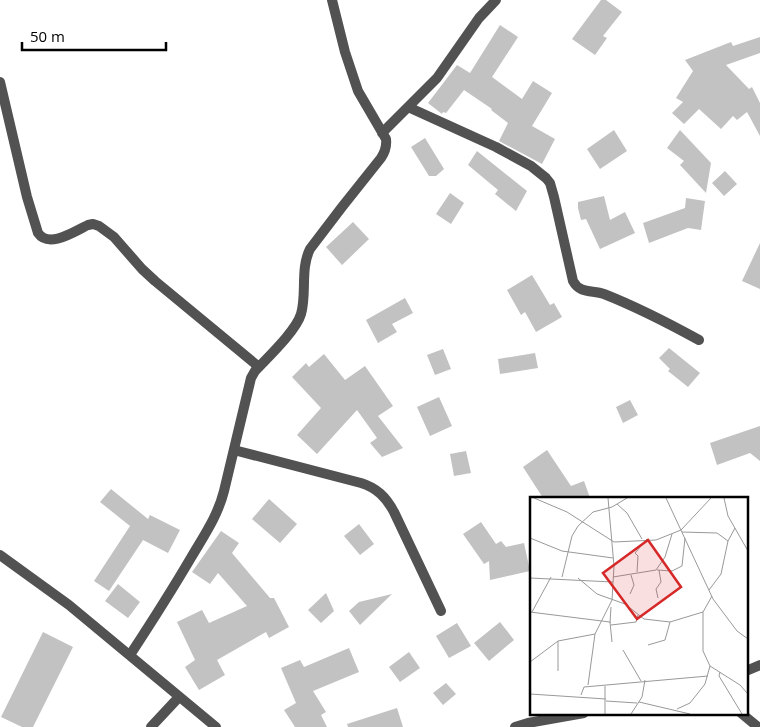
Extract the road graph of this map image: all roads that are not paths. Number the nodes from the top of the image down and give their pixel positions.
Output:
1 (332, 0) edge
2 (496, 0) edge
3 (0, 82) edge
4 (408, 107) junction
5 (382, 133) junction
6 (699, 340) dead end
7 (259, 367) junction
8 (234, 450) junction
9 (0, 555) edge
10 (441, 611) dead end
11 (130, 655) junction
12 (760, 665) edge
13 (748, 670) edge
14 (179, 697) junction
15 (578, 714) edge
16 (742, 714) edge
17 (151, 727) edge
18 (216, 727) edge
19 (515, 727) edge
20 (758, 727) edge

1 - 5 street
2 - 4 street
3 - 7 street
4 - 5 street
4 - 6 street
5 - 7 street
7 - 8 street
8 - 10 street
8 - 11 street
9 - 11 street
11 - 14 street
12 - 13 street
14 - 17 street
14 - 18 street
15 - 19 street
16 - 20 street

